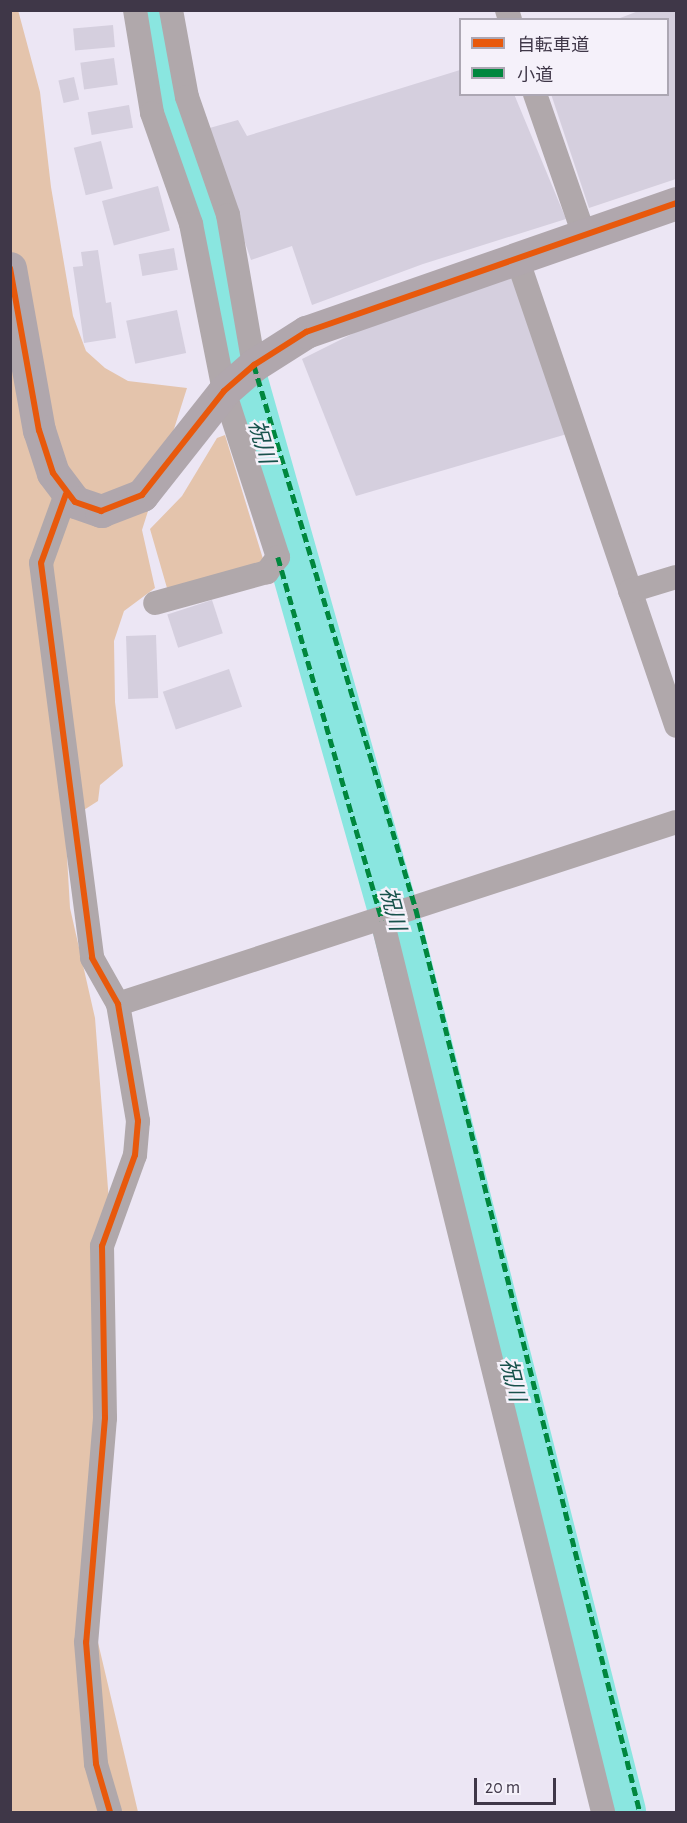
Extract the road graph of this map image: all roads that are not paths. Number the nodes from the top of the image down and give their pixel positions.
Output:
1 (135, 10) edge
2 (171, 10) edge
3 (537, 96) edge
4 (676, 203) edge
5 (584, 235) junction
6 (517, 258) junction
7 (10, 268) edge
8 (241, 376) junction
9 (66, 494) junction
10 (676, 577) edge
11 (630, 591) junction
12 (155, 603) dead end
13 (676, 726) edge
14 (676, 822) edge
15 (383, 920) junction
16 (118, 1004) junction
17 (110, 1812) edge
18 (603, 1812) edge

1 - 8 street
2 - 8 street
3 - 5 street
4 - 5 street
5 - 6 street
6 - 8 street
6 - 11 street
7 - 9 street
8 - 9 street
8 - 12 street
9 - 16 street
10 - 11 street
11 - 13 street
14 - 15 street
15 - 16 street
15 - 18 street
16 - 17 street

